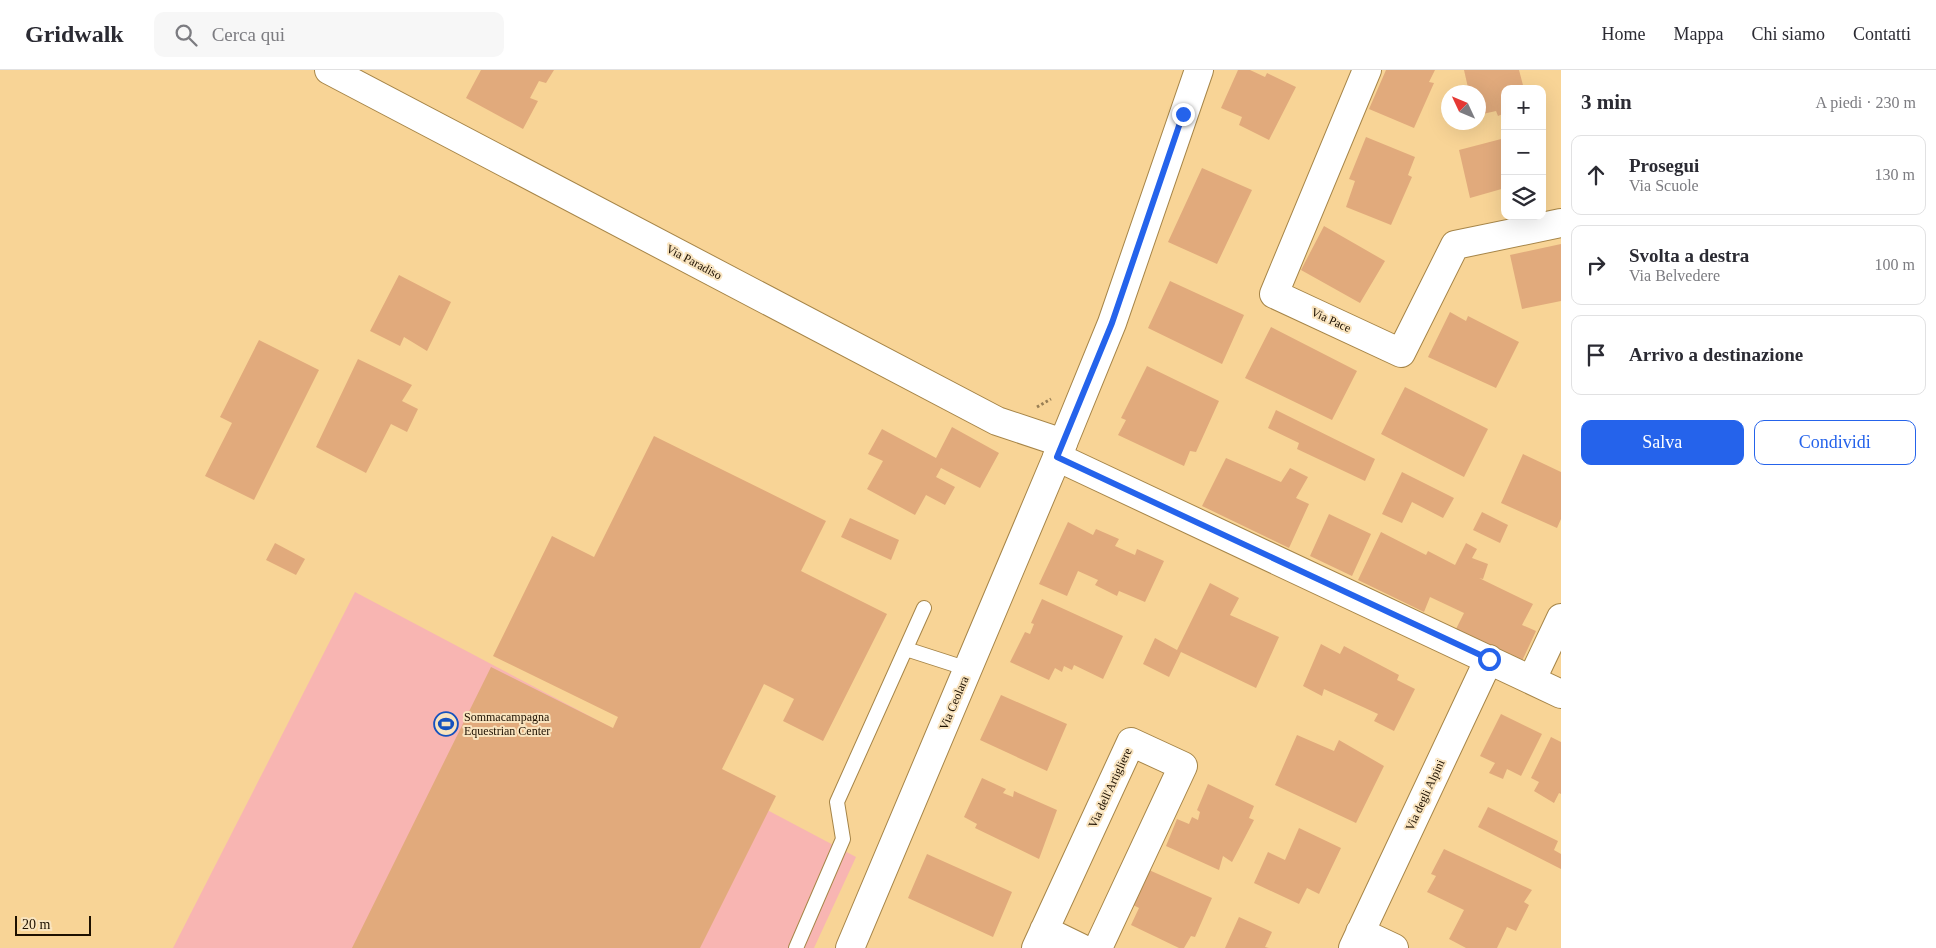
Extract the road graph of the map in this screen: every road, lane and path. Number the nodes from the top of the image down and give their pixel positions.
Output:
1 (329, 70) edge
2 (1199, 70) edge
3 (1367, 70) edge
4 (1561, 223) edge
5 (1060, 450) junction
6 (924, 608) dead end
7 (1561, 618) edge
8 (906, 649) junction
9 (1489, 659) junction
10 (968, 669) junction
11 (1532, 679) junction
12 (1561, 694) edge
13 (1040, 939) edge
14 (1357, 940) edge
15 (796, 948) edge
16 (850, 948) edge
17 (1081, 948) edge
18 (1098, 948) edge
19 (1394, 948) edge

1 - 5 street, Via Paradiso
2 - 5 street, Via Ceolara
3 - 4 street, Via Pace
5 - 9 street, Via Paradiso
5 - 10 street, Via Ceolara
6 - 8 lane
7 - 11 street
8 - 10 lane
8 - 15 lane
9 - 11 street, Via Paradiso
9 - 14 street, Via degli Alpini
10 - 16 street, Via Ceolara
11 - 12 street, Via Paradiso
13 - 17 street, Via dell'Artigliere
13 - 18 street, Via dell'Artigliere
14 - 19 street, Via degli Alpini

